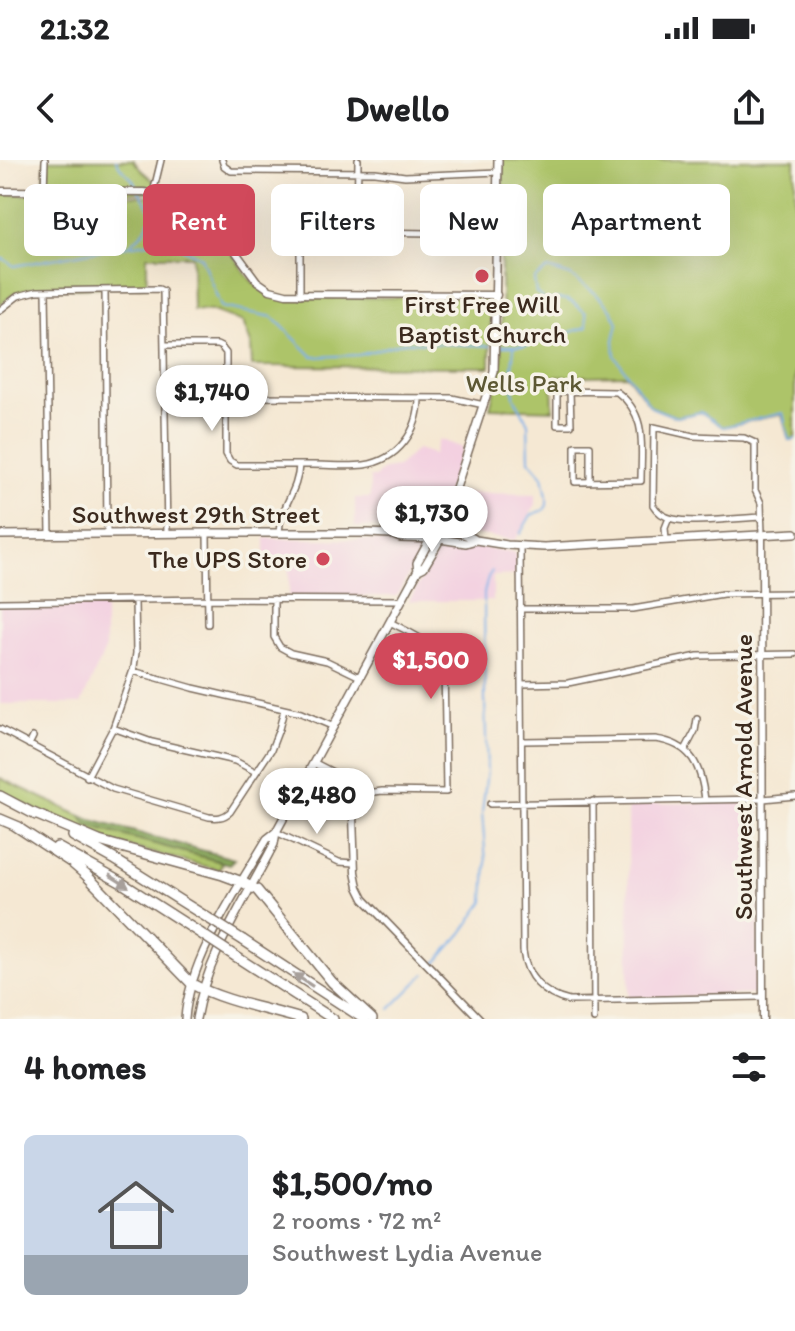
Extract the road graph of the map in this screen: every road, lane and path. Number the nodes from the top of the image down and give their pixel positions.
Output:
1 (45, 160) edge
2 (161, 160) edge
3 (297, 160) edge
4 (358, 160) edge
5 (498, 160) edge
6 (223, 163) edge
7 (297, 171) junction
8 (358, 172) junction
9 (498, 172) junction
10 (44, 184) edge
11 (155, 184) edge
12 (498, 184) edge
13 (0, 191) edge
14 (24, 191) edge
15 (420, 233) edge
16 (238, 256) edge
17 (300, 256) edge
18 (497, 256) edge
19 (105, 290) junction
20 (46, 291) junction
21 (300, 295) junction
22 (497, 295) junction
23 (0, 310) edge
24 (165, 345) junction
25 (570, 391) junction
26 (226, 397) junction
27 (419, 398) junction
28 (484, 405) junction
29 (299, 465) junction
30 (590, 482) junction
31 (762, 517) junction
32 (669, 518) junction
33 (167, 533) junction
34 (207, 533) junction
35 (279, 533) junction
36 (795, 533) edge
37 (107, 534) junction
38 (762, 534) junction
39 (0, 535) edge
40 (50, 535) junction
41 (437, 535) junction
42 (666, 540) junction
43 (520, 546) junction
44 (795, 593) edge
45 (763, 594) junction
46 (208, 599) junction
47 (274, 599) junction
48 (402, 600) junction
49 (135, 601) junction
50 (0, 602) edge
51 (520, 609) junction
52 (390, 622) junction
53 (208, 624) dead end
54 (763, 654) junction
55 (795, 654) edge
56 (133, 671) junction
57 (361, 678) junction
58 (521, 684) junction
59 (284, 710) junction
60 (697, 719) dead end
61 (334, 727) junction
62 (113, 728) junction
63 (0, 729) edge
64 (33, 737) dead end
65 (523, 741) junction
66 (29, 745) junction
67 (685, 750) junction
68 (314, 763) junction
69 (256, 772) junction
70 (87, 777) junction
71 (353, 795) junction
72 (0, 796) edge
73 (795, 796) edge
74 (763, 799) junction
75 (705, 800) junction
76 (593, 801) junction
77 (523, 803) junction
78 (490, 804) dead end
79 (33, 813) junction
80 (0, 819) edge
81 (14, 825) junction
82 (276, 832) junction
83 (354, 863) junction
84 (242, 882) junction
85 (252, 887) junction
86 (192, 984) junction
87 (202, 989) junction
88 (762, 997) junction
89 (594, 1001) junction
90 (185, 1019) edge
91 (196, 1019) edge
92 (301, 1019) edge
93 (333, 1019) edge
94 (364, 1019) edge
95 (372, 1019) edge
96 (480, 1019) edge
97 (594, 1019) edge
98 (763, 1019) edge

1 - 10 street
2 - 11 street
3 - 7 street
4 - 8 street
5 - 9 main road
6 - 7 street
7 - 8 street
8 - 9 street
8 - 15 street
9 - 12 main road
13 - 14 street
16 - 21 street
17 - 21 street
18 - 22 main road
19 - 20 street
19 - 24 street
19 - 37 street
20 - 23 street
20 - 40 street
21 - 22 street
22 - 28 main road
24 - 26 street
24 - 33 street
25 - 25 street
25 - 30 street
26 - 27 street
26 - 29 street
27 - 28 street
27 - 29 street
28 - 41 main road
29 - 35 street
30 - 30 street
31 - 32 street
31 - 32 street
31 - 38 street
32 - 42 street
33 - 34 main road, Southwest 29th Street
33 - 37 main road, Southwest 29th Street
34 - 35 main road, Southwest 29th Street
34 - 46 street
35 - 41 main road, Southwest 29th Street
36 - 38 main road, Southwest 29th Street
37 - 40 main road, Southwest 29th Street
38 - 42 main road, Southwest 29th Street
38 - 45 street, Southwest Arnold Avenue
39 - 40 main road, Southwest 29th Street
41 - 43 main road, Southwest 29th Street
41 - 48 main road
42 - 43 main road, Southwest 29th Street
43 - 51 street
44 - 45 street
45 - 51 street
45 - 54 street, Southwest Arnold Avenue
46 - 47 street
46 - 49 street
46 - 53 street
47 - 48 street
47 - 57 street
48 - 52 main road
49 - 50 street
49 - 56 street
51 - 58 street
52 - 57 main road
52 - 71 street
54 - 55 street
54 - 58 street
54 - 74 street, Southwest Arnold Avenue
56 - 59 street
56 - 62 street
57 - 61 main road
58 - 65 street
59 - 61 street
59 - 69 street
60 - 67 street
61 - 68 main road
62 - 69 street
62 - 70 street
63 - 66 street
64 - 66 street
65 - 67 street
65 - 77 street
66 - 70 street
67 - 75 street
68 - 71 street
68 - 82 main road
69 - 70 street
71 - 83 street
72 - 79 highway
73 - 74 street
74 - 75 street
74 - 88 street, Southwest Arnold Avenue
75 - 76 street
76 - 77 street
76 - 89 street
77 - 78 street
77 - 89 street
79 - 84 highway
94 -> 79 highway, bridge
80 - 81 highway
81 - 86 highway
81 -> 93 highway, bridge
82 - 83 street
82 - 84 main road
82 - 85 main road
83 - 96 street
84 - 85 highway
84 - 86 main road
85 - 87 main road
85 - 95 highway
86 - 87 highway
86 - 90 main road
87 - 91 main road
87 - 92 highway
88 - 89 street
88 - 98 street, Southwest Arnold Avenue
89 - 97 street

